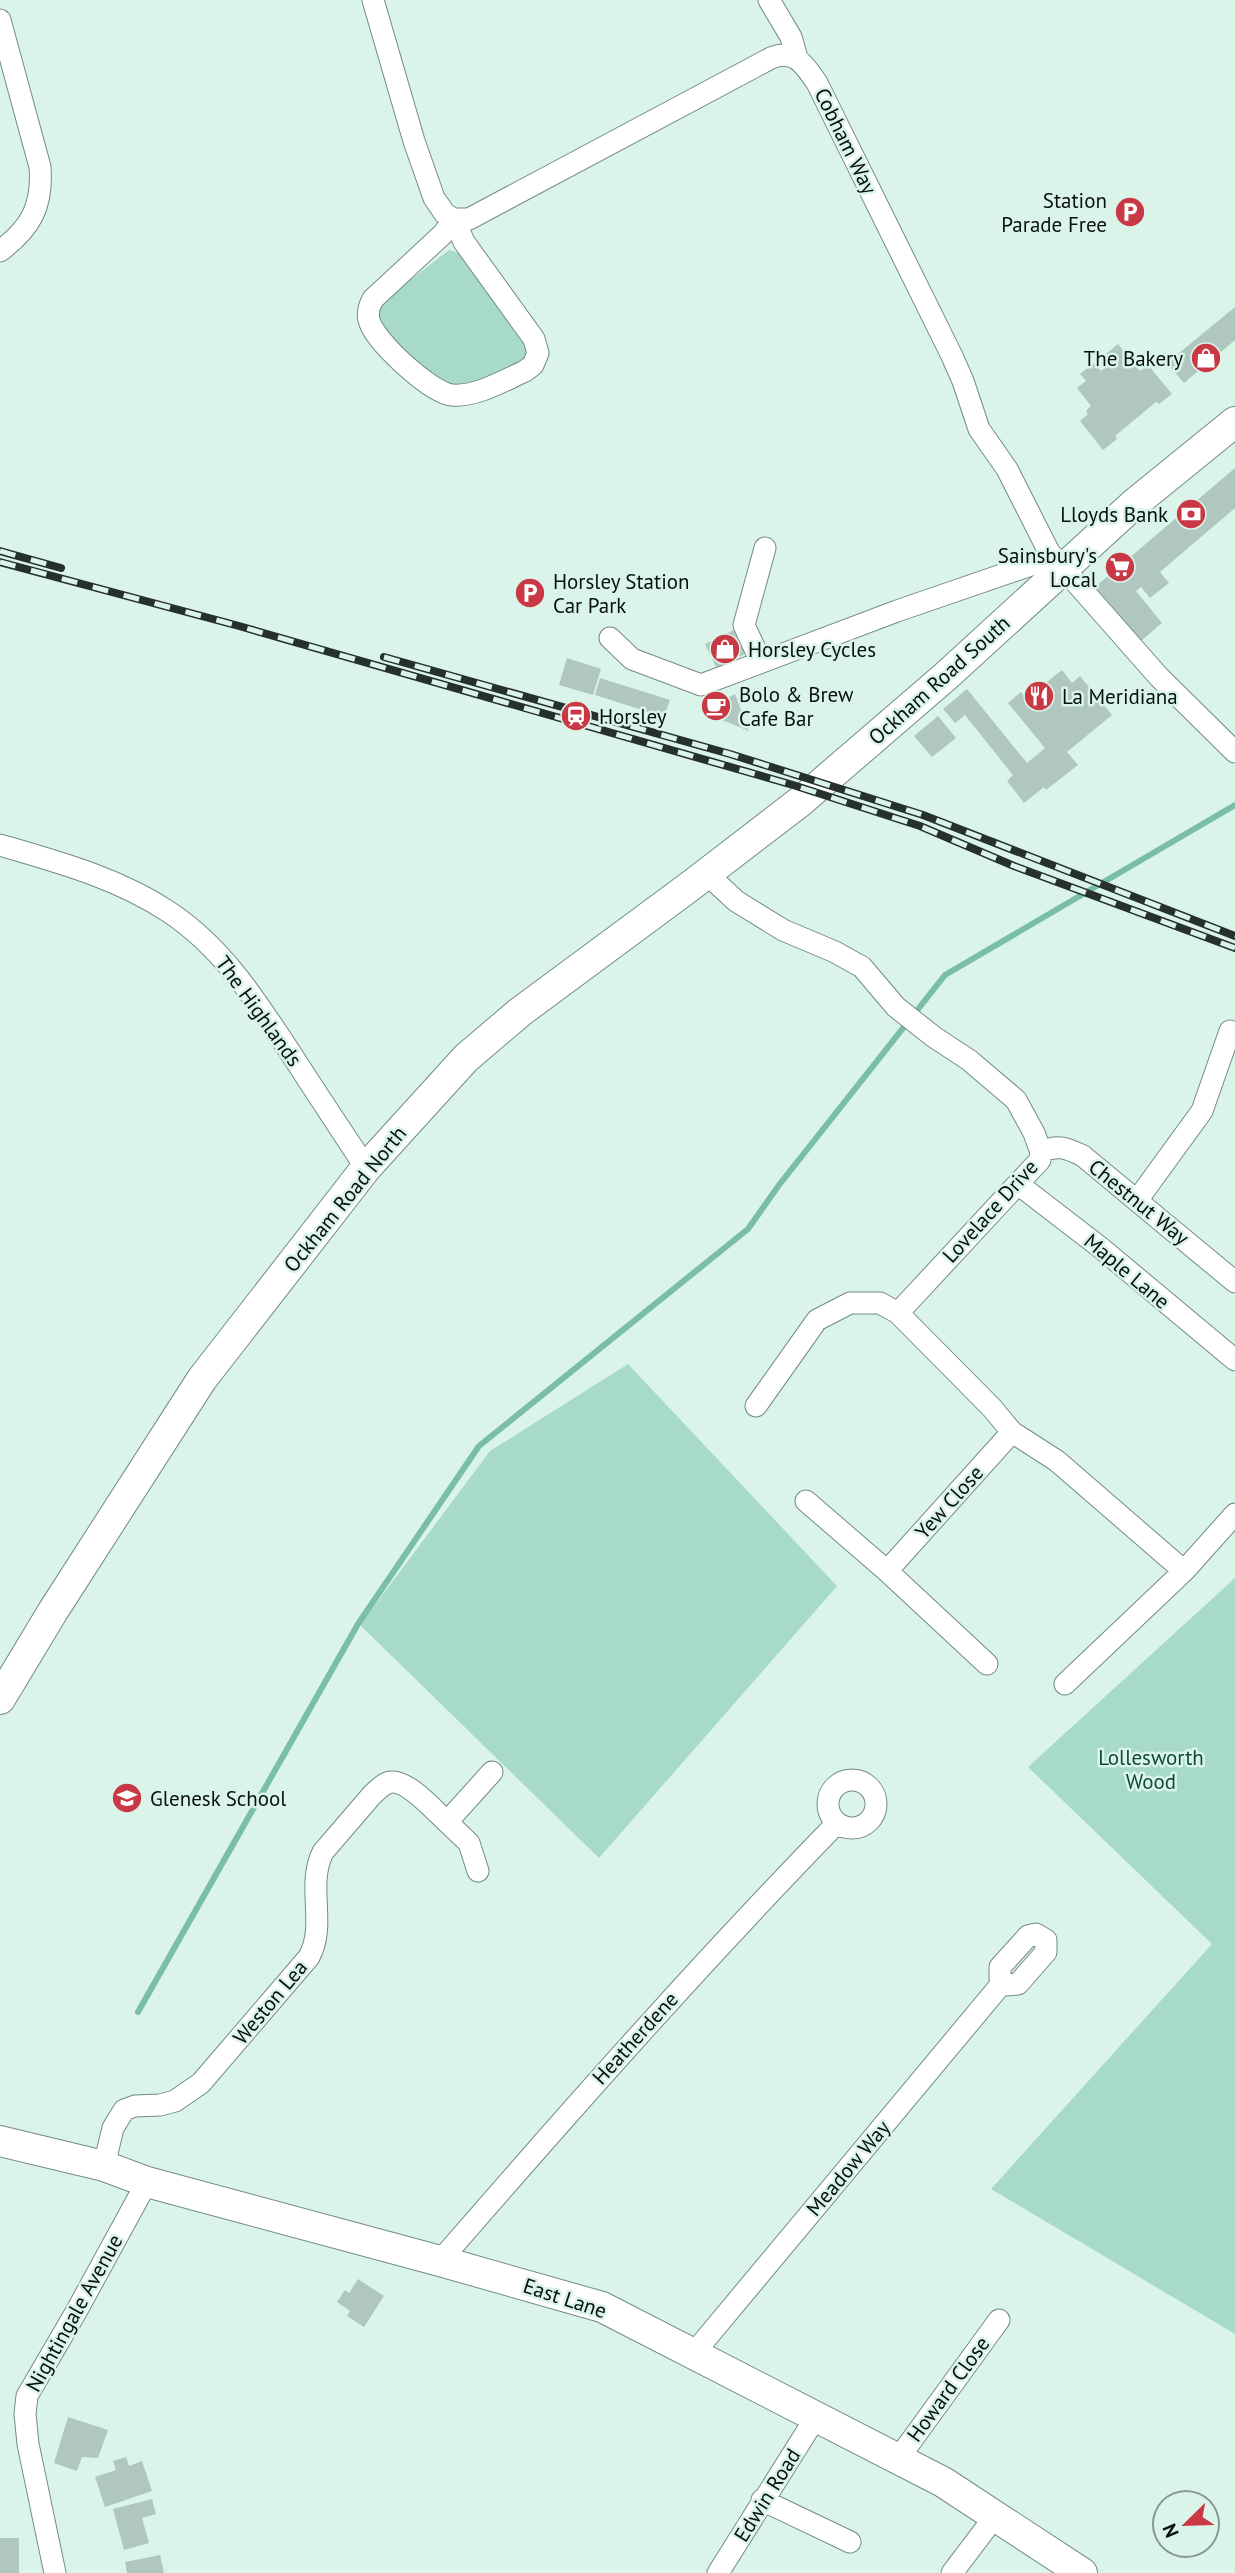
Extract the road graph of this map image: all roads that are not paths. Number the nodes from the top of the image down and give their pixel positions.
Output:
1 (373, 0) edge
2 (769, 0) edge
3 (0, 20) edge
4 (797, 58) junction
5 (454, 219) junction
6 (0, 251) edge
7 (1235, 422) edge
8 (765, 548) dead end
9 (1059, 563) junction
10 (1009, 570) junction
11 (1030, 600) junction
12 (610, 638) dead end
13 (761, 662) junction
14 (1235, 752) edge
15 (801, 801) joint
16 (0, 845) edge
17 (707, 874) junction
18 (1230, 1031) dead end
19 (1041, 1152) junction
20 (366, 1168) junction
21 (1018, 1184) junction
22 (1138, 1199) junction
23 (1233, 1277) edge
24 (898, 1313) junction
25 (1235, 1360) edge
26 (756, 1406) dead end
27 (1012, 1432) junction
28 (806, 1501) dead end
29 (1235, 1514) edge
30 (887, 1571) junction
31 (1184, 1571) junction
32 (987, 1664) dead end
33 (1065, 1684) dead end
34 (0, 1699) edge
35 (492, 1772) dead end
36 (447, 1822) junction
37 (837, 1823) dead end
38 (478, 1871) dead end
39 (1003, 1982) dead end
40 (0, 2141) edge
41 (104, 2166) junction
42 (147, 2182) junction
43 (440, 2261) junction
44 (999, 2320) dead end
45 (694, 2353) junction
46 (816, 2417) junction
47 (898, 2459) junction
48 (762, 2500) junction
49 (996, 2515) junction
50 (850, 2542) dead end
51 (55, 2573) edge
52 (718, 2573) edge
53 (952, 2573) edge
54 (1082, 2573) edge

1 - 5 street
2 - 4 street, Cobham Way
3 - 6 street
4 - 5 street
4 - 9 street, Cobham Way
5 - 5 street
7 - 9 main road, Ockham Road South
8 - 13 street
9 - 10 street
9 - 11 main road, Ockham Road South
9 - 14 street, Cobham Way
10 - 11 street
10 - 13 street
11 - 15 main road, Ockham Road South
12 - 13 street
15 - 17 main road, Ockham Road North
16 - 20 street, The Highlands
17 - 19 street, Lovelace Drive
17 - 20 main road, Ockham Road North
18 - 22 street
19 - 21 street, Lovelace Drive
19 - 22 street, Chestnut Way
20 - 34 main road, Ockham Road North
21 - 24 street, Lovelace Drive
21 - 25 street, Maple Lane
22 - 23 street, Chestnut Way
24 - 26 street
24 - 27 street
27 - 30 street, Yew Close
27 - 31 street
28 - 30 street
29 - 31 street
30 - 32 street
31 - 33 street
35 - 36 street
36 - 38 street, Weston Lea
36 - 41 street, Weston Lea
37 - 43 street, Heatherdene
39 - 45 street, Meadow Way
40 - 41 main road, East Lane
41 - 42 main road, East Lane
42 - 43 main road, East Lane
42 - 51 street, Nightingale Avenue
43 - 45 main road, East Lane
44 - 47 street, Howard Close
45 - 46 main road, East Lane
46 - 47 main road, East Lane
46 - 48 street, Edwin Road
47 - 49 main road, East Lane
48 - 50 street
48 - 52 street, Edwin Road
49 - 53 street
49 - 54 main road, East Lane

